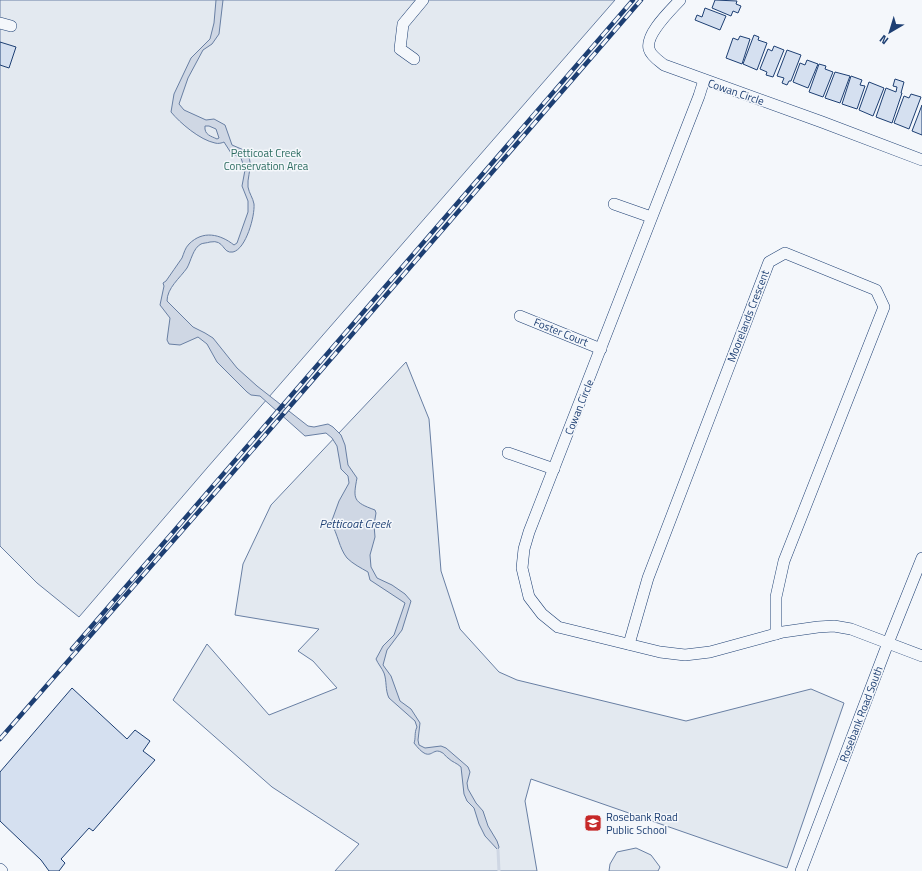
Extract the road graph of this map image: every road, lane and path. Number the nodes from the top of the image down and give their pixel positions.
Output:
1 (423, 0) edge
2 (680, 0) edge
3 (0, 23) edge
4 (11, 26) dead end
5 (414, 59) dead end
6 (704, 80) junction
7 (922, 160) edge
8 (614, 204) dead end
9 (652, 217) junction
10 (520, 316) dead end
11 (602, 349) junction
12 (508, 453) dead end
13 (554, 469) junction
14 (922, 558) edge
15 (776, 634) junction
16 (888, 643) junction
17 (629, 644) junction
18 (922, 656) edge
19 (800, 871) edge

1 - 5 street
2 - 6 street
3 - 4 street
6 - 7 street, Cowan Circle
6 - 9 street, Cowan Circle
8 - 9 street
9 - 11 street, Cowan Circle
10 - 11 street, Foster Court
11 - 13 street, Cowan Circle
12 - 13 street
13 - 17 street, Cowan Circle
14 - 16 street, Rosebank Road South
15 - 16 street, Cowan Circle
15 - 17 street, Cowan Circle
15 - 17 street, Moorelands Crescent
16 - 18 street, Cowan Circle
16 - 19 street, Rosebank Road South

